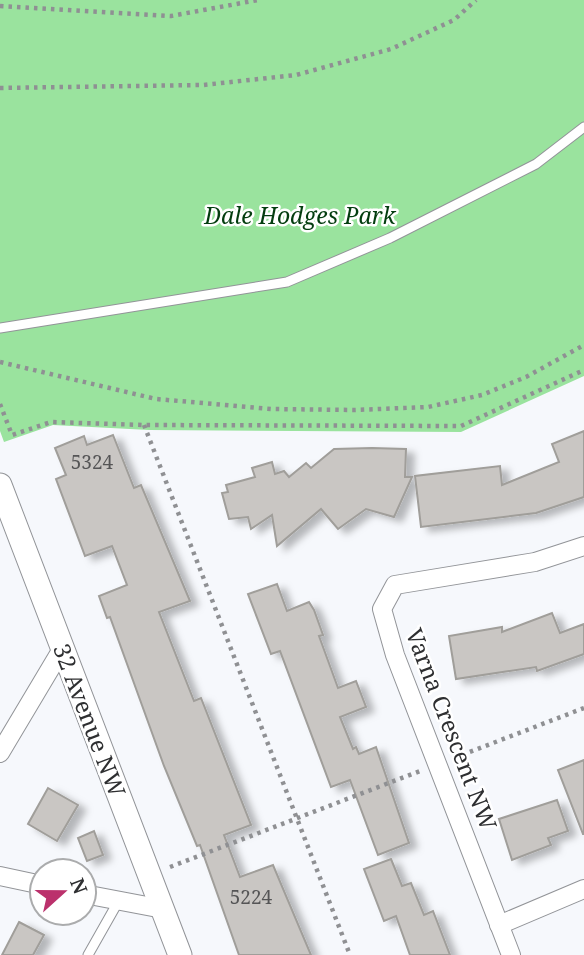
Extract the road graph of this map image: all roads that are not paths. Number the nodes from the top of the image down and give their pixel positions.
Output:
1 (584, 127) edge
2 (0, 328) edge
3 (0, 485) edge
4 (584, 546) edge
5 (62, 649) junction
6 (0, 753) edge
7 (0, 876) edge
8 (28, 882) edge
9 (584, 889) edge
10 (98, 897) edge
11 (118, 902) junction
12 (163, 909) junction
13 (499, 925) junction
14 (88, 955) edge
15 (180, 955) edge
16 (511, 955) edge

1 - 2 lane
3 - 5 street, 32 Avenue NW
4 - 13 street, Varna Crescent NW
5 - 6 street
5 - 12 street, 32 Avenue NW
7 - 8 street
9 - 13 street
10 - 11 street
11 - 12 street
11 - 14 lane
12 - 15 street, 32 Avenue NW
13 - 16 street, Varna Crescent NW

